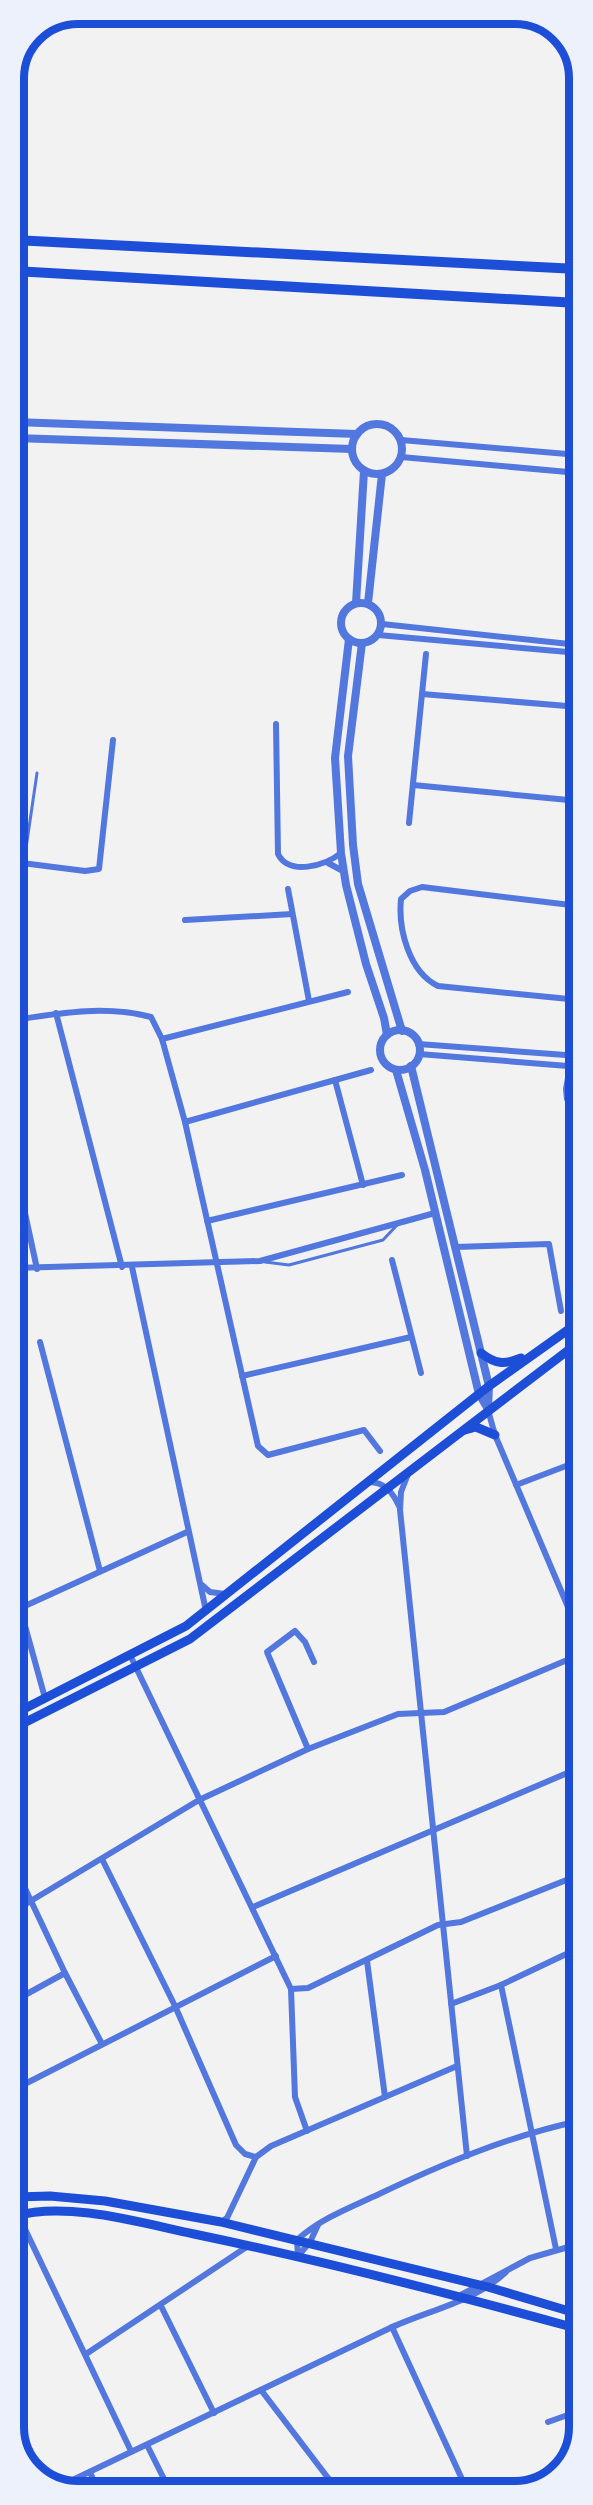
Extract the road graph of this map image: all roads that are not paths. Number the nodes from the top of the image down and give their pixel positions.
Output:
1 (24, 240) edge
2 (569, 268) edge
3 (24, 272) edge
4 (569, 302) edge
5 (24, 422) edge
6 (357, 434) junction
7 (24, 439) edge
8 (400, 440) junction
9 (352, 449) junction
10 (569, 455) edge
11 (401, 457) junction
12 (364, 471) junction
13 (569, 472) edge
14 (382, 474) junction
15 (356, 603) junction
16 (368, 603) junction
17 (382, 624) junction
18 (378, 634) junction
19 (349, 639) junction
20 (362, 643) junction
21 (569, 644) edge
22 (569, 652) edge
23 (426, 654) dead end
24 (422, 694) junction
25 (569, 706) edge
26 (276, 724) dead end
27 (113, 740) dead end
28 (37, 773) dead end
29 (413, 785) junction
30 (569, 800) edge
31 (409, 824) dead end
32 (341, 853) junction
33 (24, 863) joint
34 (328, 863) junction
35 (343, 871) junction
36 (288, 889) dead end
37 (569, 905) edge
38 (292, 914) junction
39 (184, 920) dead end
40 (306, 987) junction
41 (348, 992) dead end
42 (569, 999) edge
43 (309, 1001) junction
44 (296, 1005) junction
45 (56, 1013) junction
46 (24, 1018) edge
47 (402, 1030) junction
48 (387, 1035) junction
49 (162, 1039) junction
50 (418, 1044) junction
51 (419, 1054) junction
52 (569, 1056) edge
53 (411, 1066) junction
54 (568, 1066) joint
55 (371, 1070) dead end
56 (396, 1070) junction
57 (334, 1080) junction
58 (569, 1102) edge
59 (185, 1122) junction
60 (402, 1174) dead end
61 (363, 1185) junction
62 (24, 1209) edge
63 (435, 1213) junction
64 (402, 1220) junction
65 (207, 1221) junction
66 (454, 1247) junction
67 (392, 1260) dead end
68 (260, 1261) junction
69 (218, 1264) junction
70 (122, 1267) junction
71 (132, 1267) junction
72 (24, 1268) edge
73 (37, 1269) junction
74 (561, 1311) dead end
75 (569, 1329) edge
76 (411, 1337) junction
77 (40, 1342) dead end
78 (569, 1349) edge
79 (537, 1352) junction
80 (481, 1353) junction
81 (421, 1373) dead end
82 (242, 1376) junction
83 (489, 1386) junction
84 (480, 1394) junction
85 (488, 1409) junction
86 (460, 1431) junction
87 (495, 1435) junction
88 (380, 1451) dead end
89 (569, 1465) edge
90 (408, 1473) junction
91 (369, 1482) junction
92 (516, 1485) junction
93 (388, 1488) junction
94 (400, 1510) junction
95 (187, 1532) junction
96 (100, 1571) junction
97 (201, 1585) junction
98 (228, 1594) junction
99 (24, 1604) edge
100 (569, 1610) edge
101 (206, 1611) junction
102 (24, 1633) edge
103 (130, 1656) junction
104 (569, 1659) edge
105 (314, 1662) dead end
106 (136, 1667) junction
107 (45, 1698) junction
108 (24, 1709) edge
109 (420, 1713) junction
110 (24, 1723) edge
111 (308, 1749) junction
112 (569, 1772) edge
113 (199, 1800) junction
114 (432, 1831) junction
115 (102, 1859) junction
116 (569, 1879) edge
117 (24, 1885) edge
118 (32, 1902) junction
119 (24, 1906) edge
120 (253, 1907) junction
121 (442, 1924) junction
122 (569, 1953) edge
123 (276, 1956) junction
124 (367, 1961) junction
125 (65, 1973) junction
126 (501, 1985) junction
127 (291, 1989) junction
128 (24, 1996) edge
129 (451, 2004) junction
130 (175, 2006) junction
131 (102, 2044) junction
132 (457, 2066) junction
133 (24, 2084) edge
134 (385, 2097) junction
135 (569, 2123) edge
136 (307, 2131) junction
137 (531, 2131) junction
138 (467, 2156) junction
139 (256, 2157) junction
140 (24, 2197) edge
141 (24, 2215) edge
142 (221, 2222) junction
143 (320, 2223) junction
144 (24, 2226) edge
145 (297, 2240) junction
146 (310, 2242) junction
147 (248, 2246) junction
148 (569, 2246) edge
149 (556, 2249) junction
150 (298, 2256) junction
151 (506, 2272) junction
152 (483, 2285) junction
153 (506, 2292) junction
154 (458, 2297) junction
155 (468, 2298) junction
156 (161, 2306) junction
157 (436, 2309) junction
158 (569, 2311) edge
159 (392, 2327) junction
160 (569, 2327) edge
161 (86, 2354) junction
162 (261, 2390) junction
163 (214, 2413) junction
164 (569, 2415) edge
165 (548, 2422) dead end
166 (147, 2445) junction
167 (131, 2451) junction
168 (90, 2472) junction
169 (72, 2480) edge
170 (94, 2481) edge
171 (165, 2481) edge
172 (330, 2481) edge
173 (463, 2481) edge

1 - 2 highway
3 - 4 highway
5 - 6 street
6 - 8 street
6 - 9 street
7 - 9 street
8 - 10 street
8 - 11 street
9 - 12 street
11 - 13 street
11 - 14 street
12 - 14 street
12 - 15 street
14 - 16 street
15 - 16 street
15 - 19 street
16 - 17 street
17 - 18 street
17 - 21 street
18 - 20 street
18 - 22 street
19 - 20 street
19 - 32 street
20 - 47 street
23 - 24 street
24 - 25 street
24 - 29 street
26 - 34 street
27 - 33 street
28 - 33 lane
29 - 30 street
29 - 31 street
32 - 34 street
32 - 35 street
34 - 35 street
35 - 48 street
36 - 38 street
37 - 42 street
38 - 39 street
38 - 40 street
40 - 43 street
40 - 44 street
41 - 43 street
43 - 44 street
44 - 49 street
45 - 46 street
45 - 49 street
45 - 70 street
47 - 48 street
47 - 50 street
48 - 56 street
49 - 59 street
50 - 51 street
50 - 52 street
51 - 53 street
51 - 54 street
53 - 56 street
53 - 66 street
54 - 58 street
55 - 57 street
56 - 63 street
57 - 59 street
57 - 61 street
59 - 65 street
60 - 61 street
61 - 65 street
62 - 73 street
63 - 64 street
63 - 84 street
64 - 68 street
64 - 68 lane
65 - 69 street
66 - 74 street
66 - 80 street
67 - 76 street
68 - 69 street
69 - 71 street
69 - 82 street
70 - 71 street
70 - 73 street
71 - 95 street
72 - 73 street
75 - 79 main road
76 - 81 street
76 - 82 street
77 - 96 street
78 - 85 main road
79 - 80 main road
79 - 83 main road
80 - 83 street
82 - 88 street
83 - 84 main road
83 - 85 street
84 - 85 street
84 - 91 main road
85 - 86 main road
85 - 87 street
86 - 87 main road
86 - 90 main road
87 - 92 street
89 - 92 street
90 - 93 main road
90 - 94 street
91 - 93 street
91 - 98 main road
92 - 100 street
93 - 94 street
93 - 106 main road
94 - 109 street
95 - 96 street
95 - 97 street
96 - 99 street
97 - 98 street
97 - 101 street
98 - 101 main road
101 - 103 main road
102 - 107 street
103 - 106 street
103 - 107 main road
104 - 109 street
105 - 111 street
106 - 110 main road
106 - 113 street
107 - 108 main road
109 - 111 street
109 - 114 street
111 - 113 street
112 - 114 street
113 - 115 street
113 - 120 street
114 - 120 street
114 - 121 street
115 - 118 street
115 - 130 street
116 - 121 street
117 - 118 street
118 - 119 street
118 - 125 street
120 - 123 street
121 - 124 street
121 - 129 street
122 - 126 street
123 - 127 street
123 - 130 street
124 - 127 street
124 - 134 street
125 - 128 street
125 - 131 street
126 - 129 street
126 - 137 street
127 - 136 street
129 - 132 street
130 - 131 street
130 - 139 street
131 - 133 street
132 - 134 street
132 - 138 street
134 - 136 street
135 - 137 street
136 - 139 street
137 - 138 street
137 - 149 street
138 - 143 street
139 - 142 street
140 - 142 main road
141 - 147 main road
142 - 145 main road
143 - 145 street
143 - 146 street
144 - 161 street
145 - 146 main road
145 - 150 street
146 - 150 street
146 - 152 main road
147 - 150 main road
147 - 156 street
148 - 149 street
149 - 151 street
150 - 154 main road
151 - 152 street
151 - 153 street
152 - 153 main road
152 - 154 street
152 - 155 street
153 - 158 main road
154 - 155 main road
154 - 157 street
155 - 157 street
155 - 160 main road
156 - 161 street
156 - 163 street
157 - 159 street
159 - 162 street
159 - 173 street
161 - 167 street
162 - 163 street
162 - 172 street
163 - 166 street
164 - 165 street
166 - 167 street
166 - 171 street
167 - 168 street
168 - 169 street
168 - 170 street

